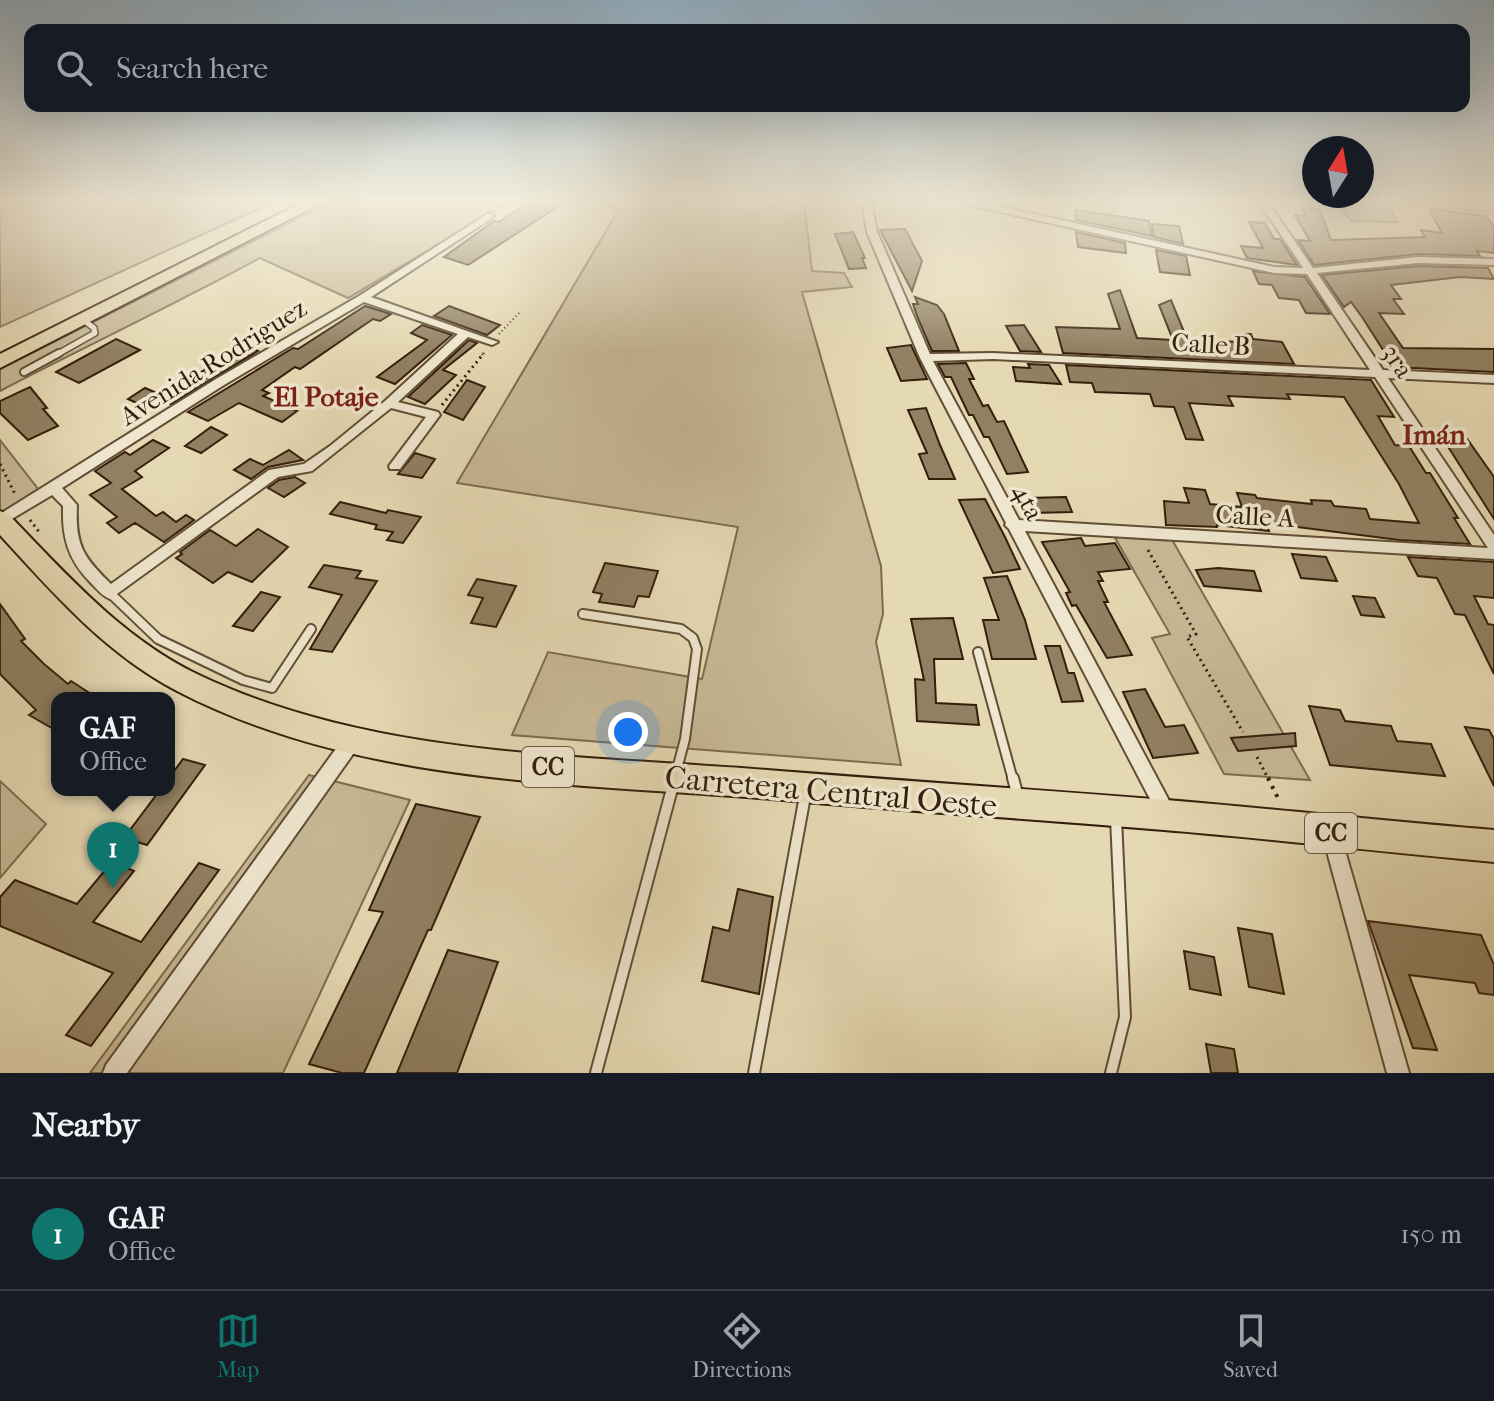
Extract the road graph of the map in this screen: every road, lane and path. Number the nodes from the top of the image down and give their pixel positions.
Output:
1 (196, 252) edge
2 (215, 252) edge
3 (434, 252) edge
4 (881, 252) edge
5 (1187, 252) edge
6 (1299, 252) edge
7 (1494, 262) edge
8 (1314, 273) junction
9 (363, 298) junction
10 (520, 312) dead end
11 (82, 319) junction
12 (466, 333) junction
13 (492, 342) junction
14 (4, 353) edge
15 (926, 358) junction
16 (24, 372) dead end
17 (1380, 374) junction
18 (1494, 379) edge
19 (389, 404) junction
20 (434, 415) junction
21 (0, 464) edge
22 (395, 466) dead end
23 (52, 487) junction
24 (7, 516) edge
25 (1012, 525) junction
26 (47, 542) dead end
27 (1494, 546) edge
28 (1148, 550) dead end
29 (1494, 554) edge
30 (110, 593) junction
31 (583, 614) dead end
32 (311, 629) dead end
33 (978, 652) dead end
34 (1243, 732) dead end
35 (352, 741) junction
36 (1257, 757) dead end
37 (675, 777) junction
38 (806, 788) junction
39 (1020, 807) junction
40 (1116, 812) junction
41 (1168, 816) junction
42 (1293, 828) junction
43 (1331, 833) junction
44 (1494, 846) edge
45 (114, 1073) edge
46 (596, 1073) edge
47 (754, 1073) edge
48 (1111, 1073) edge
49 (1398, 1073) edge

1 - 14 main road
2 - 11 main road
3 - 9 street, Avenida Rodriguez
4 - 15 street, 4ta
5 - 8 street
6 - 8 street, 3ra
7 - 8 street
8 - 17 street, 3ra
9 - 12 street
9 - 23 street, Avenida Rodriguez
10 - 13 path
11 - 14 main road
11 - 16 lane
12 - 13 street
12 - 19 street
13 - 20 path
15 - 17 street, Calle B
15 - 25 street, 4ta
17 - 18 street, Calle B
17 - 27 street, 3ra
19 - 20 street
19 - 30 street
20 - 22 street
21 - 24 path
23 - 24 street, Avenida Rodriguez
23 - 30 street
24 - 26 path
24 - 35 main road, Carretera Central Oeste / CC
25 - 29 street, Calle A
25 - 41 street, 4ta
28 - 34 path
30 - 32 lane
31 - 37 lane
33 - 39 lane
35 - 37 main road, Carretera Central Oeste / CC
35 - 45 street
36 - 42 path
37 - 38 main road, Carretera Central Oeste / CC
37 - 46 lane
38 - 39 main road, Carretera Central Oeste / CC
38 - 47 lane
39 - 40 main road, Carretera Central Oeste / CC
40 - 41 main road, Carretera Central Oeste / CC
40 - 48 lane
41 - 42 main road, Carretera Central Oeste / CC
42 - 43 main road, Carretera Central Oeste / CC
43 - 44 main road, Carretera Central Oeste / CC
43 - 49 street

